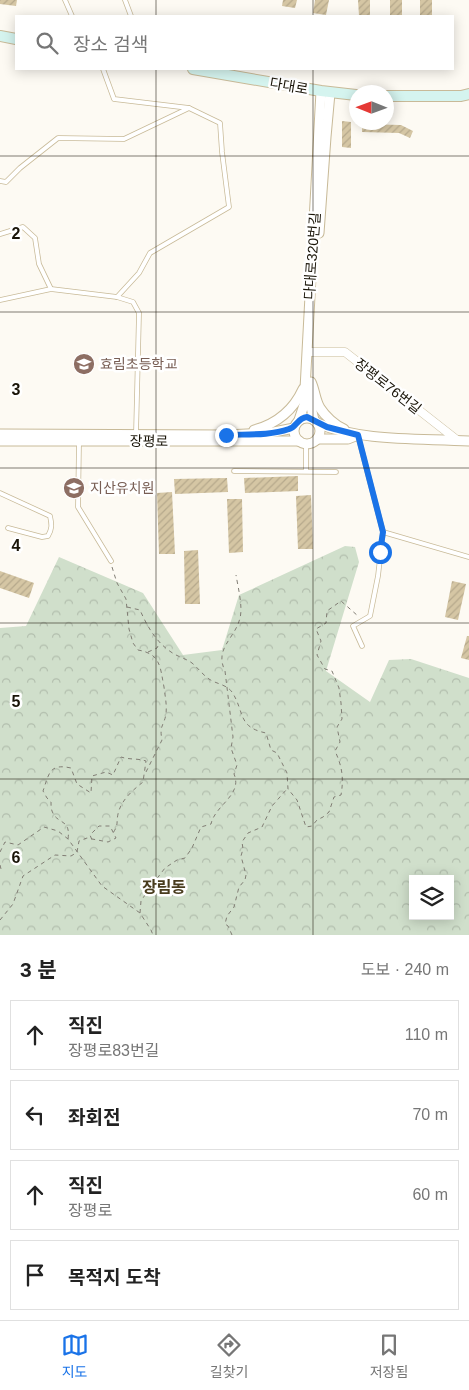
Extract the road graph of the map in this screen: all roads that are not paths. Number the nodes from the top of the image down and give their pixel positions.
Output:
1 (65, 0) edge
2 (125, 0) edge
3 (72, 15) edge
4 (131, 15) edge
5 (0, 36) edge
6 (15, 39) edge
7 (103, 70) edge
8 (199, 70) edge
9 (326, 92) junction
10 (349, 94) edge
11 (469, 94) edge
12 (394, 96) edge
13 (189, 108) junction
14 (0, 180) edge
15 (0, 234) edge
16 (51, 288) junction
17 (116, 297) junction
18 (0, 300) edge
19 (312, 352) junction
20 (308, 382) junction
21 (316, 421) junction
22 (296, 424) junction
23 (346, 431) junction
24 (0, 434) edge
25 (244, 434) junction
26 (358, 435) junction
27 (136, 437) junction
28 (79, 438) junction
29 (317, 439) junction
30 (457, 440) junction
31 (0, 441) edge
32 (469, 441) edge
33 (302, 442) junction
34 (234, 471) dead end
35 (306, 471) junction
36 (336, 472) dead end
37 (0, 493) edge
38 (8, 528) dead end
39 (383, 532) junction
40 (469, 557) edge
41 (111, 561) road end
42 (362, 646) dead end

1 - 3 lane
2 - 4 lane
5 - 6 main road
7 - 13 lane
8 - 9 main road, 다대로
9 - 10 main road, 다대로
9 - 19 street, 다대로320번길
9 - 20 street, 다대로320번길
11 - 12 main road
13 - 14 lane
13 - 17 lane
15 - 16 lane
16 - 17 lane
16 - 18 lane
17 - 27 lane
19 - 20 street, 다대로320번길
19 - 30 street, 장평로76번길
20 - 21 street, 다대로320번길
20 - 22 street, 다대로320번길
20 - 23 street
20 - 25 street
21 - 22 street
21 - 23 street
21 - 29 street
22 - 25 street, 장평로
22 - 33 street
23 - 26 street
24 - 28 street, 장평로
25 - 27 street, 장평로
26 - 29 street
26 - 30 street
26 - 39 lane
27 - 28 street, 장평로
27 - 33 street, 장평로
28 - 31 street, 장평로
28 - 41 lane
29 - 33 street
30 - 32 street
33 - 35 lane
34 - 35 lane
35 - 36 lane
37 - 38 lane
39 - 40 lane
39 - 42 lane

